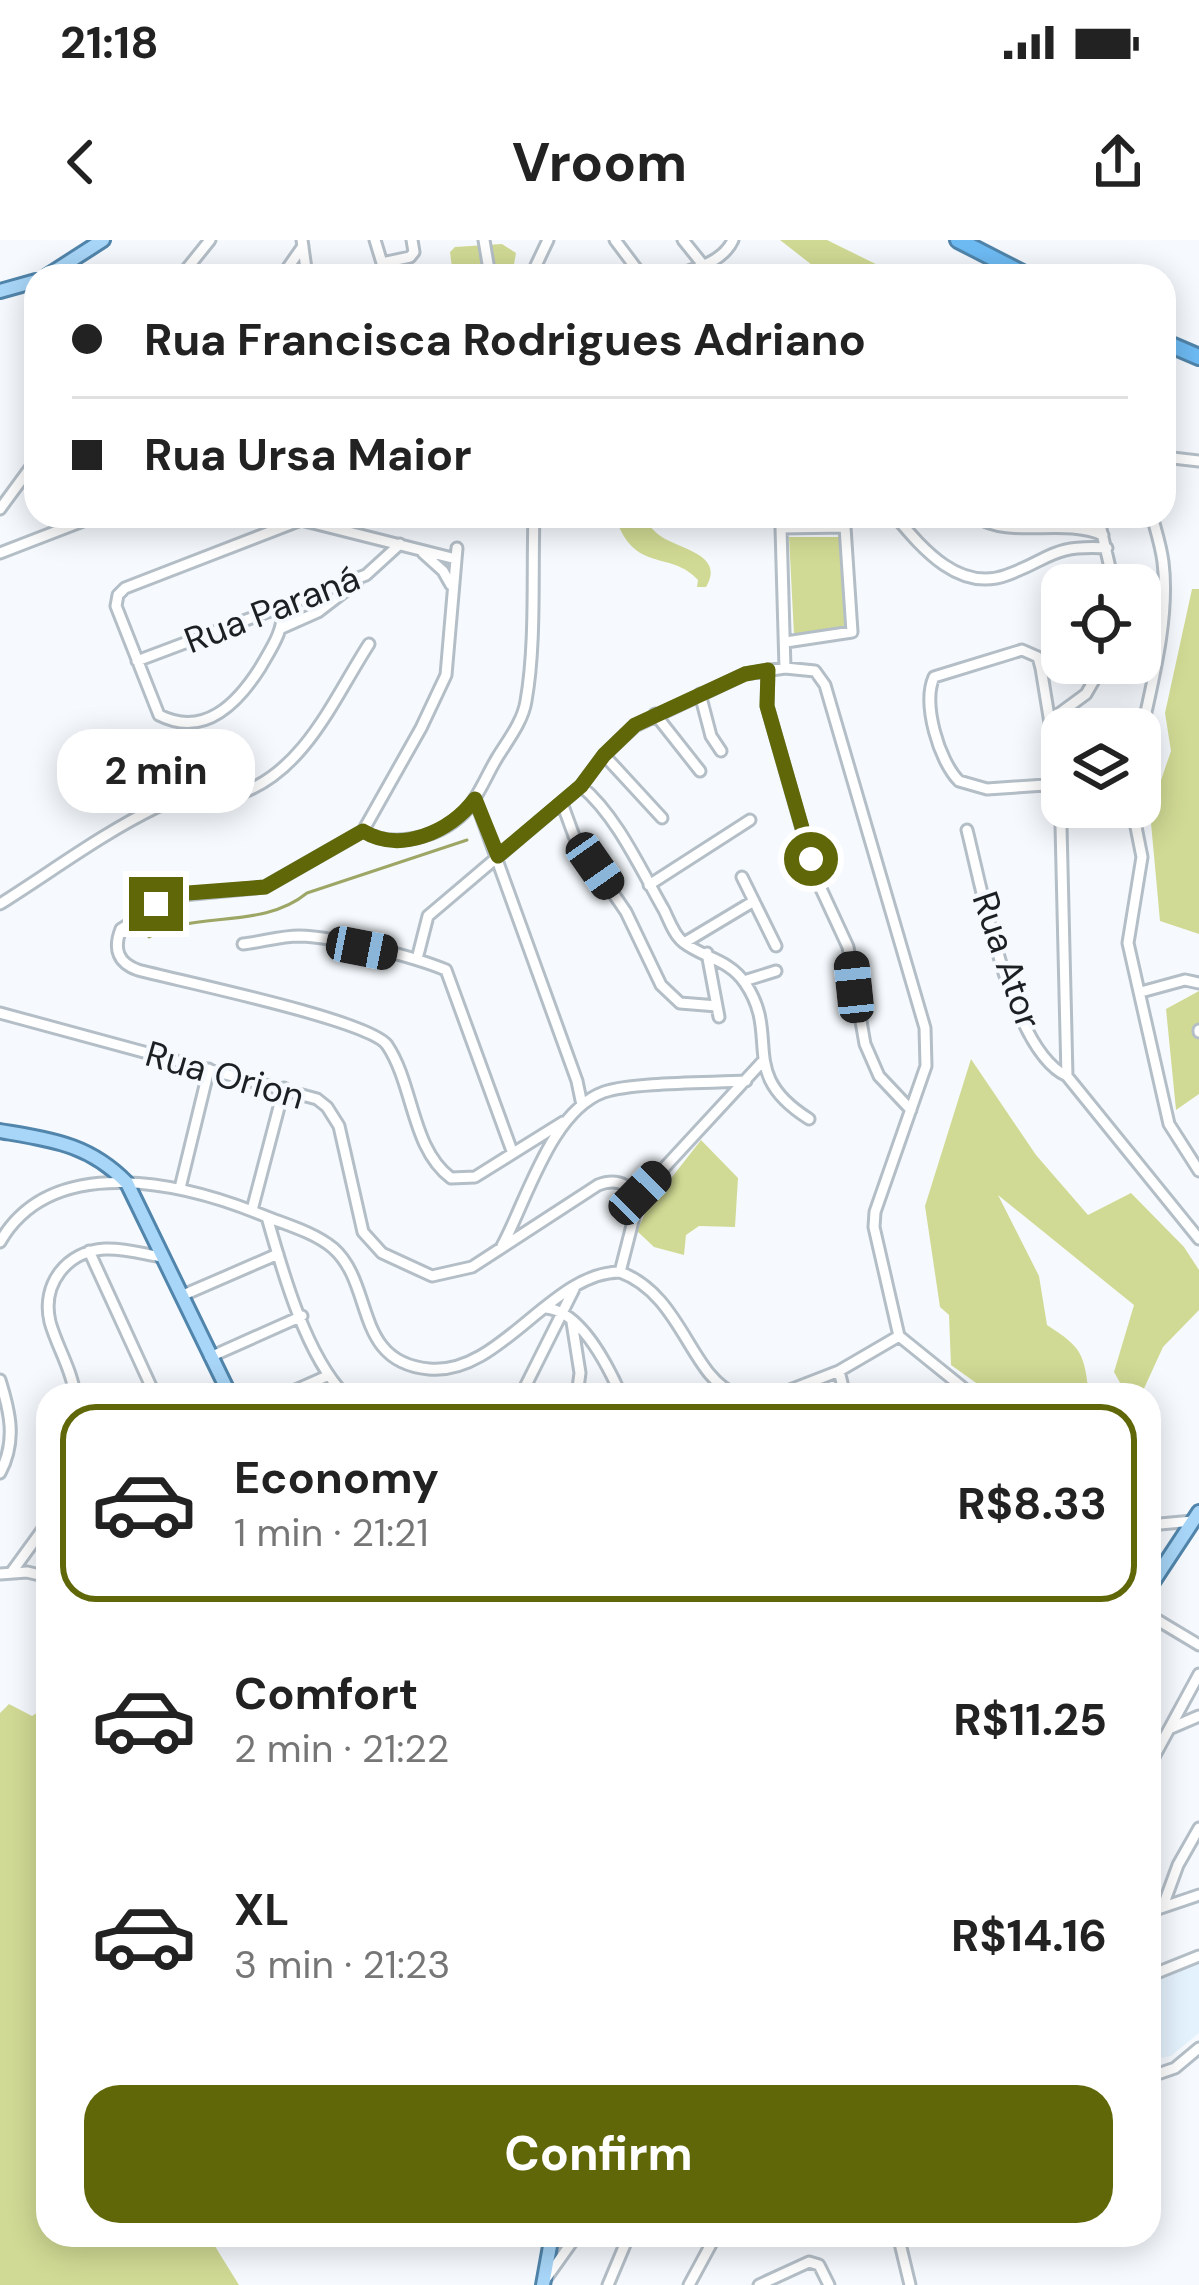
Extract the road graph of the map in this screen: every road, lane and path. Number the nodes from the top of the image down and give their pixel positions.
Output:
1 (103, 240) edge
2 (210, 240) edge
3 (375, 240) edge
4 (412, 240) edge
5 (733, 240) edge
6 (958, 240) edge
7 (65, 264) edge
8 (191, 264) edge
9 (711, 264) edge
10 (1005, 264) edge
11 (24, 476) edge
12 (0, 509) edge
13 (65, 528) edge
14 (277, 528) edge
15 (340, 528) edge
16 (534, 528) edge
17 (781, 528) edge
18 (846, 528) edge
19 (909, 528) edge
20 (1081, 528) edge
21 (1101, 528) edge
22 (1154, 528) edge
23 (1103, 535) junction
24 (400, 544) junction
25 (1107, 548) junction
26 (418, 550) junction
27 (0, 553) edge
28 (1110, 564) edge
29 (366, 575) junction
30 (452, 589) junction
31 (283, 606) junction
32 (282, 628) junction
33 (786, 642) junction
34 (368, 644) dead end
35 (136, 661) junction
36 (785, 668) junction
37 (768, 670) junction
38 (1092, 684) edge
39 (700, 694) junction
40 (1050, 708) edge
41 (1067, 708) edge
42 (1146, 708) edge
43 (655, 714) junction
44 (721, 751) dead end
45 (604, 755) junction
46 (700, 771) dead end
47 (1041, 785) edge
48 (581, 786) junction
49 (475, 799) junction
50 (562, 803) junction
51 (465, 812) junction
52 (662, 818) dead end
53 (750, 820) dead end
54 (486, 827) junction
55 (1061, 828) edge
56 (1136, 828) edge
57 (967, 830) dead end
58 (363, 831) junction
59 (498, 856) junction
60 (742, 877) dead end
61 (649, 885) junction
62 (754, 901) junction
63 (0, 904) edge
64 (684, 943) junction
65 (243, 944) dead end
66 (776, 946) dead end
67 (707, 953) junction
68 (417, 959) junction
69 (776, 970) dead end
70 (744, 981) junction
71 (1199, 982) edge
72 (1141, 992) junction
73 (1, 1010) edge
74 (762, 1062) junction
75 (209, 1069) junction
76 (1067, 1076) junction
77 (746, 1081) junction
78 (284, 1088) junction
79 (582, 1105) junction
80 (911, 1110) junction
81 (809, 1119) dead end
82 (563, 1122) junction
83 (0, 1131) edge
84 (512, 1151) junction
85 (1199, 1171) edge
86 (127, 1183) junction
87 (179, 1188) junction
88 (640, 1193) junction
89 (524, 1201) junction
90 (252, 1210) junction
91 (267, 1217) junction
92 (544, 1221) junction
93 (1199, 1239) edge
94 (0, 1242) edge
95 (502, 1246) junction
96 (89, 1251) junction
97 (278, 1254) junction
98 (162, 1257) junction
99 (620, 1272) junction
100 (574, 1289) junction
101 (182, 1296) junction
102 (546, 1308) junction
103 (564, 1312) junction
104 (302, 1316) junction
105 (572, 1322) junction
106 (899, 1336) junction
107 (210, 1357) junction
108 (839, 1370) junction
109 (327, 1376) junction
110 (0, 1380) edge
111 (73, 1383) edge
112 (150, 1383) edge
113 (224, 1383) edge
114 (311, 1383) edge
115 (334, 1383) edge
116 (527, 1383) edge
117 (578, 1383) edge
118 (615, 1383) edge
119 (719, 1383) edge
120 (807, 1383) edge
121 (842, 1383) edge
122 (957, 1383) edge
123 (0, 1473) edge
124 (1196, 1516) edge
125 (1161, 1523) edge
126 (36, 1537) edge
127 (1161, 1570) edge
128 (6, 1573) edge
129 (36, 1576) edge
130 (1161, 1622) edge
131 (1199, 1645) edge
132 (1199, 1674) edge
133 (1199, 1716) edge
134 (1171, 1728) junction
135 (1161, 1745) edge
136 (1199, 1828) edge
137 (1199, 1895) edge
138 (1163, 1906) joint
139 (1199, 1956) edge
140 (1161, 1971) edge
141 (1199, 2048) edge
142 (1161, 2073) edge
143 (550, 2247) edge
144 (569, 2247) edge
145 (623, 2247) edge
146 (710, 2247) edge
147 (901, 2247) edge
148 (543, 2284) edge
149 (608, 2285) edge
150 (689, 2285) edge
151 (759, 2285) edge
152 (829, 2285) edge
153 (910, 2285) edge

1 - 7 main road
2 - 8 street
3 - 4 street
5 - 9 street
6 - 10 highway
11 - 12 street
13 - 27 street
14 - 35 street
15 - 24 street
16 - 49 street
17 - 33 street
18 - 33 street
19 - 25 street
20 - 23 street
21 - 23 street
22 - 42 street
23 - 25 street
24 - 26 street
24 - 29 street, Rua Paraná
25 - 28 street
26 - 30 street
26 - 30 street
29 - 31 street, Rua Paraná
29 - 32 street
30 - 58 street
31 - 32 street
31 - 35 street, Rua Paraná
32 - 35 street
33 - 36 street
34 - 63 street
36 - 37 street
36 - 80 street
37 - 39 street
37 - 80 street
38 - 41 street
39 - 43 street
39 - 44 street
40 - 47 street
43 - 45 street
43 - 46 street
45 - 48 street
45 - 52 street
48 - 50 street
48 - 61 street
49 - 51 street
49 - 54 street
50 - 59 street
50 - 67 street
51 - 54 street
51 - 58 street
53 - 61 street
54 - 59 street
55 - 76 street
56 - 72 street
57 - 76 street, Rua Ator
58 - 84 street
59 - 68 street
59 - 79 street
60 - 62 street
61 - 64 street
62 - 64 street
62 - 66 street
64 - 67 street
65 - 68 street
67 - 70 street
68 - 84 street
69 - 70 street
70 - 74 street
71 - 72 street
72 - 85 street
73 - 75 street, Rua Orion
74 - 77 street
74 - 81 street
75 - 78 street, Rua Orion
75 - 87 street
76 - 93 street, Rua Ator
77 - 79 street
77 - 88 street
78 - 90 street
78 - 95 street, Rua Orion
79 - 82 street
80 - 106 street
82 - 84 street
82 - 89 street
83 - 86 main road
86 - 87 street
86 - 94 street
86 - 98 main road
87 - 90 street
88 - 92 street, Rua Orion
88 - 99 street
89 - 92 street
89 - 95 street
90 - 91 street
91 - 97 street
91 - 102 street
92 - 95 street, Rua Orion
96 - 98 street
96 - 111 street
96 - 112 street
97 - 101 street
97 - 104 street
98 - 101 main road
99 - 100 street
99 - 119 street
100 - 102 street
100 - 103 street
101 - 107 main road
102 - 103 street
103 - 105 street
103 - 116 street
104 - 107 street
104 - 109 street
105 - 117 street
105 - 118 street
106 - 108 street
106 - 122 street
107 - 113 main road
108 - 120 street
108 - 121 street
109 - 114 street
109 - 115 street
110 - 123 street
124 - 125 street
124 - 127 main road
126 - 128 street
128 - 129 street
130 - 131 street
132 - 134 street
133 - 134 street
134 - 135 street
136 - 138 street
137 - 138 street
139 - 140 street
141 - 142 street
143 - 148 main road
144 - 148 street
145 - 149 street
146 - 150 street
147 - 153 street
151 - 152 street

